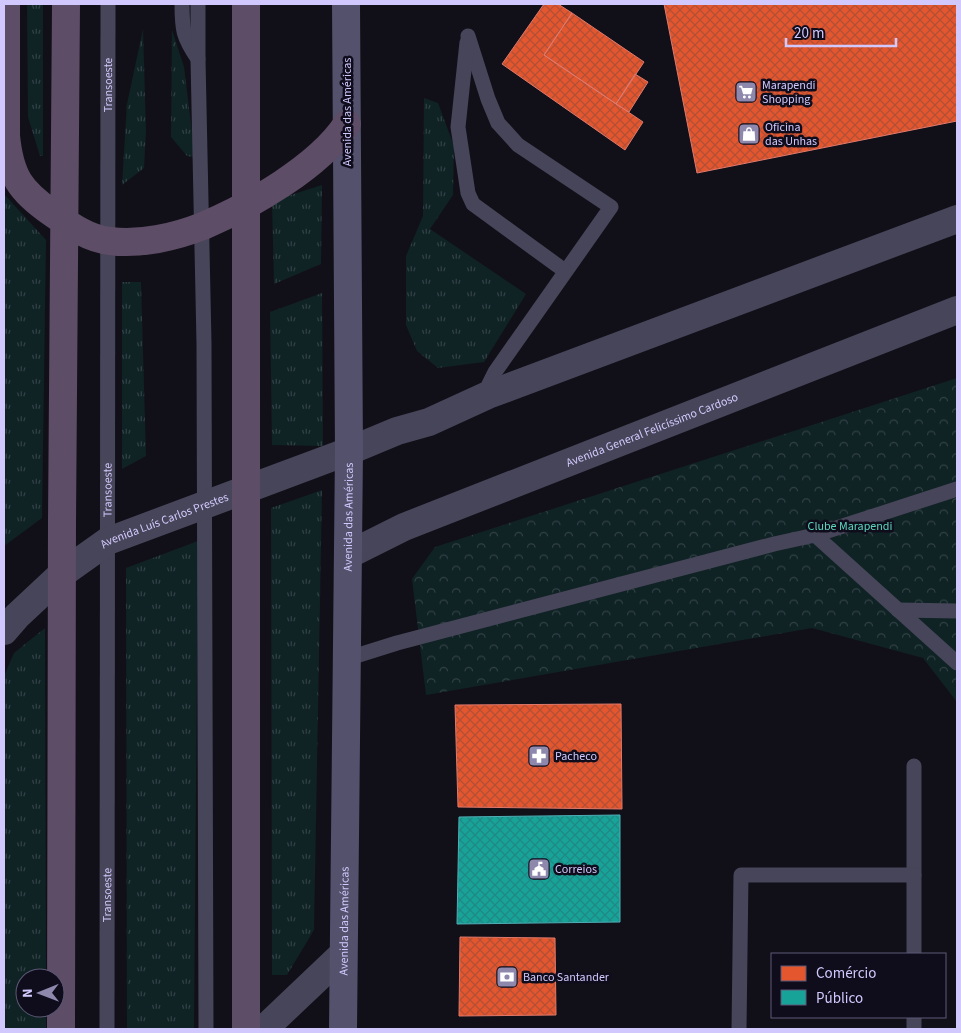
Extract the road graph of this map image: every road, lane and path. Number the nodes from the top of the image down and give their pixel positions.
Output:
1 (6, 4) edge
2 (66, 4) edge
3 (182, 4) edge
4 (198, 4) edge
5 (246, 4) edge
6 (346, 4) edge
7 (109, 7) edge
8 (198, 58) junction
9 (347, 124) junction
10 (246, 205) junction
11 (957, 219) edge
12 (64, 221) junction
13 (202, 226) junction
14 (107, 241) junction
15 (565, 271) junction
16 (957, 310) edge
17 (488, 395) junction
18 (350, 450) junction
19 (957, 489) edge
20 (246, 490) junction
21 (204, 506) junction
22 (815, 535) junction
23 (108, 541) junction
24 (348, 555) junction
25 (63, 573) junction
26 (898, 610) junction
27 (957, 611) edge
28 (4, 631) edge
29 (346, 660) junction
30 (957, 663) edge
31 (914, 766) dead end
32 (914, 875) junction
33 (914, 953) edge
34 (343, 954) junction
35 (61, 1029) edge
36 (107, 1029) edge
37 (206, 1029) edge
38 (246, 1029) edge
39 (264, 1029) edge
40 (343, 1029) edge
41 (739, 1029) edge

1 - 12 highway
2 - 12 highway
3 - 8 lane
4 - 8 lane
5 - 10 highway
6 - 9 main road, Avenida das Américas
7 - 14 lane, Transoeste
8 - 13 lane
9 - 10 highway
9 - 18 main road, Avenida das Américas
10 - 13 highway
10 - 20 highway
11 - 17 street
12 - 14 highway
12 - 25 highway
13 - 14 highway
13 - 21 lane
14 - 23 lane, Transoeste
15 - 15 lane
15 - 17 lane
16 - 24 street, Avenida General Felicíssimo Cardoso
17 - 18 street
18 - 20 street, Avenida Luís Carlos Prestes
18 - 24 main road, Avenida das Américas
19 - 22 lane
20 - 21 street, Avenida Luís Carlos Prestes
20 - 38 highway
21 - 23 street, Avenida Luís Carlos Prestes
21 - 37 lane
22 - 26 lane
22 - 29 lane
23 - 25 street, Avenida Luís Carlos Prestes
23 - 36 lane, Transoeste
24 - 29 main road, Avenida das Américas
25 - 28 street, Avenida Luís Carlos Prestes
25 - 35 highway
26 - 27 lane
26 - 30 lane
29 - 34 main road, Avenida das Américas
31 - 32 lane
32 - 33 lane
32 - 41 lane
34 - 39 street
34 - 40 main road, Avenida das Américas

